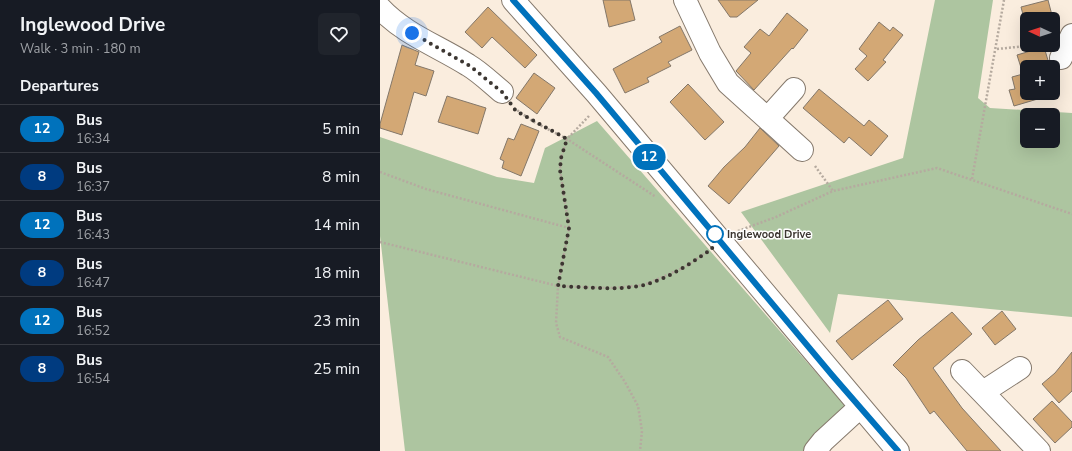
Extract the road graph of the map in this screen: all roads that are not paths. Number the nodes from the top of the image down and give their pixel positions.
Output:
1 (513, 0) edge
2 (685, 0) edge
3 (384, 19) edge
4 (1072, 35) edge
5 (1061, 58) dead end
6 (794, 89) dead end
7 (502, 92) road end
8 (768, 118) junction
9 (802, 150) road end
10 (1020, 368) dead end
11 (962, 371) dead end
12 (983, 392) junction
13 (860, 407) junction
14 (815, 451) edge
15 (898, 451) edge
16 (1040, 451) edge

1 - 13 street
2 - 8 street
3 - 7 street
4 - 5 street
6 - 8 street
8 - 9 street
10 - 12 street
11 - 12 street
12 - 16 street
13 - 14 street
13 - 15 street

